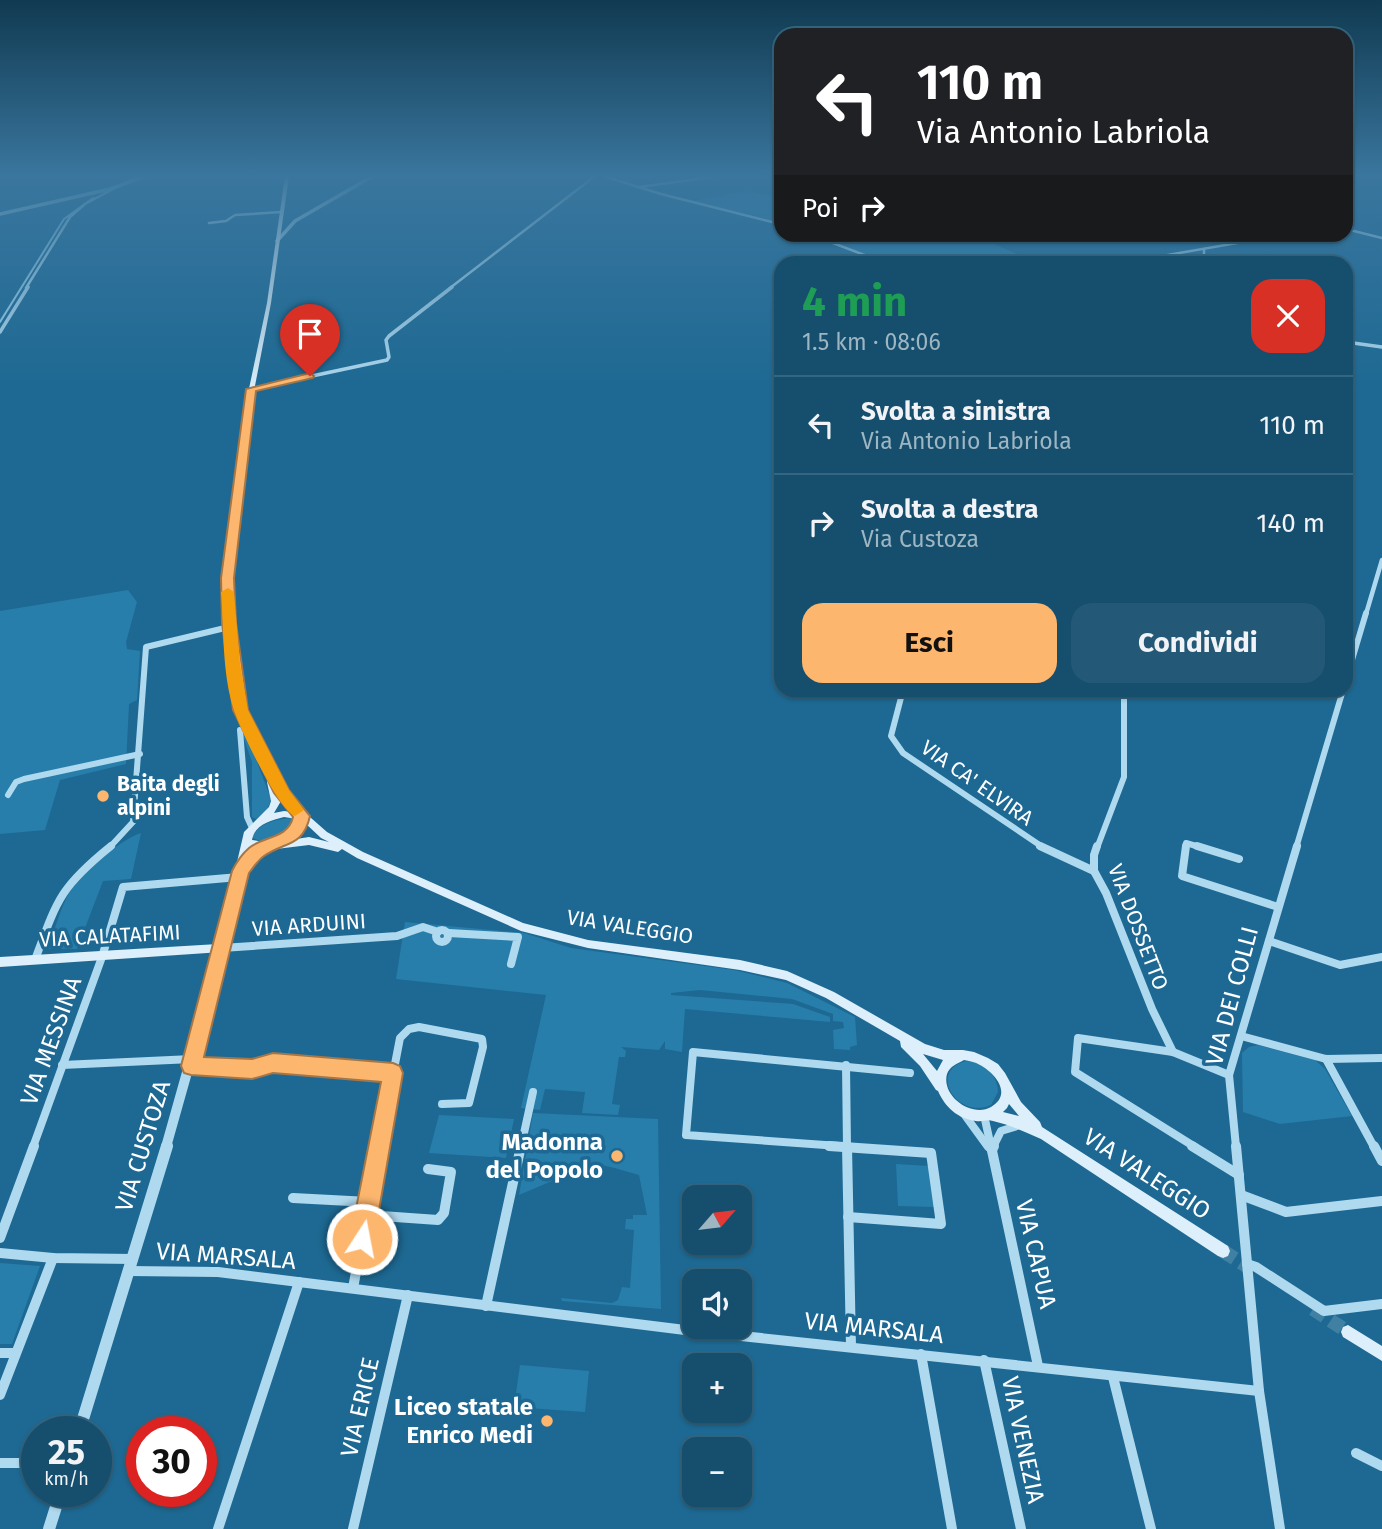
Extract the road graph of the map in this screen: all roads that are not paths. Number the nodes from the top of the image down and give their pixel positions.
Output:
1 (52, 247) edge
2 (276, 247) edge
3 (503, 247) edge
4 (844, 247) edge
5 (1218, 247) edge
6 (1204, 250) junction
7 (867, 256) edge
8 (1166, 256) edge
9 (1204, 256) edge
10 (0, 332) edge
11 (1353, 343) edge
12 (1382, 346) edge
13 (251, 389) junction
14 (1382, 561) edge
15 (225, 628) dead end
16 (1353, 657) edge
17 (901, 697) edge
18 (1124, 697) edge
19 (1341, 697) edge
20 (240, 730) dead end
21 (140, 754) junction
22 (267, 764) junction
23 (8, 795) dead end
24 (302, 816) junction
25 (262, 820) junction
26 (252, 828) junction
27 (247, 843) junction
28 (271, 845) junction
29 (360, 855) junction
30 (1239, 859) dead end
31 (1094, 871) junction
32 (239, 874) junction
33 (1278, 907) junction
34 (1269, 941) junction
35 (222, 948) junction
36 (102, 957) junction
37 (1382, 957) edge
38 (35, 960) junction
39 (0, 962) edge
40 (511, 964) dead end
41 (893, 1033) junction
42 (1241, 1036) junction
43 (1173, 1052) junction
44 (963, 1055) junction
45 (1382, 1058) edge
46 (1326, 1059) junction
47 (192, 1063) junction
48 (62, 1065) junction
49 (846, 1065) junction
50 (393, 1073) junction
51 (910, 1073) dead end
52 (1229, 1075) junction
53 (1004, 1082) junction
54 (533, 1092) dead end
55 (946, 1097) junction
56 (442, 1104) dead end
57 (960, 1110) junction
58 (987, 1115) junction
59 (1027, 1126) junction
60 (1045, 1135) junction
61 (847, 1146) junction
62 (991, 1152) junction
63 (1382, 1161) edge
64 (428, 1168) dead end
65 (1239, 1175) junction
66 (1241, 1195) junction
67 (293, 1198) dead end
68 (1382, 1201) edge
69 (369, 1202) junction
70 (367, 1215) junction
71 (848, 1217) junction
72 (0, 1238) edge
73 (1223, 1251) tunnel mouth
74 (0, 1253) edge
75 (53, 1258) junction
76 (133, 1259) junction
77 (1247, 1264) junction
78 (129, 1271) junction
79 (299, 1282) junction
80 (353, 1288) junction
81 (408, 1295) junction
82 (1382, 1304) edge
83 (486, 1306) junction
84 (1348, 1332) tunnel mouth
85 (851, 1347) junction
86 (0, 1353) edge
87 (15, 1353) junction
88 (921, 1354) junction
89 (1382, 1354) edge
90 (984, 1360) junction
91 (1038, 1366) junction
92 (1113, 1377) junction
93 (1259, 1391) junction
94 (0, 1395) edge
95 (84, 1416) edge
96 (1356, 1453) dead end
97 (21, 1463) edge
98 (0, 1464) edge
99 (1382, 1466) edge
100 (56, 1507) edge
101 (49, 1529) edge
102 (218, 1529) edge
103 (353, 1529) edge
104 (952, 1529) edge
105 (1021, 1529) edge
106 (1151, 1529) edge
107 (1280, 1529) edge

1 - 10 street
2 - 13 main road
3 - 13 street
4 - 7 street
5 - 6 street
6 - 8 street
6 - 9 street
11 - 12 street
13 - 22 main road
14 - 16 street
15 - 21 street
17 - 31 street, VIA CA' ELVIRA
18 - 31 street, VIA DOSSETTO
19 - 33 street, VIA DEI COLLI
20 - 26 street, VIA CUSTOZA
21 - 23 street
21 - 38 street
22 - 24 main road
22 - 25 main road
24 - 25 main road
24 - 28 main road
24 - 29 main road
25 - 26 main road
26 - 27 main road, VIA CUSTOZA
27 - 28 main road
27 - 32 main road, VIA CUSTOZA
28 - 29 main road
28 - 32 main road
29 - 41 main road, VIA VALEGGIO
30 - 33 street, VIA DEI COLLI
31 - 43 street, VIA DOSSETTO
32 - 35 main road, VIA CUSTOZA
32 - 36 street, VIA MESSINA
33 - 34 street, VIA DEI COLLI
34 - 37 street
34 - 42 street, VIA DEI COLLI
35 - 36 main road, VIA CALATAFIMI
35 - 40 street, VIA ARDUINI
35 - 47 street, VIA CUSTOZA
36 - 38 main road, VIA CALATAFIMI
36 - 48 street, VIA MESSINA
38 - 39 main road, VIA CALATAFIMI
41 - 44 main road, VIA VALEGGIO
41 - 55 main road, VIA VALEGGIO
42 - 46 street
42 - 52 street, VIA DEI COLLI
43 - 52 street
43 - 65 street
44 - 53 main road
44 - 55 main road
45 - 46 street
46 - 63 street
47 - 48 street
47 - 50 street
47 - 76 street, VIA CUSTOZA
48 - 72 street, VIA MESSINA
49 - 51 street
49 - 61 street
49 - 61 street
50 - 56 street
50 - 69 street
52 - 65 street, VIA DEI COLLI
53 - 58 main road
53 - 60 main road, VIA VALEGGIO
54 - 83 street
55 - 57 main road
57 - 58 main road
57 - 62 street, VIA CAPUA
58 - 59 main road, VIA VALEGGIO
58 - 62 street, VIA CAPUA
59 - 60 main road, VIA VALEGGIO
59 - 62 street
60 - 73 main road, VIA VALEGGIO
61 - 71 street
61 - 71 street
62 - 91 street, VIA CAPUA
64 - 70 street
65 - 66 street, VIA DEI COLLI
66 - 68 street
66 - 77 street, VIA DEI COLLI
67 - 69 street
69 - 70 street
70 - 80 street
71 - 85 street
74 - 75 street
75 - 76 street
75 - 87 street
76 - 78 street, VIA CUSTOZA
77 - 82 street
77 - 93 street, VIA DEI COLLI
78 - 79 street, VIA MARSALA
78 - 95 street, VIA CUSTOZA
79 - 80 street, VIA MARSALA
79 - 102 street
80 - 81 street, VIA MARSALA
81 - 83 street, VIA MARSALA
81 - 103 street, VIA ERICE
83 - 85 street, VIA MARSALA
84 - 89 main road
85 - 88 street, VIA MARSALA
86 - 87 street
87 - 94 street
88 - 90 street, VIA MARSALA
88 - 104 street
90 - 91 street, VIA MARSALA
90 - 105 street, VIA VENEZIA
91 - 92 street, VIA MARSALA
92 - 93 street, VIA MARSALA
92 - 106 street
93 - 107 street, VIA DEI COLLI
96 - 99 street
97 - 98 street
100 - 101 street

